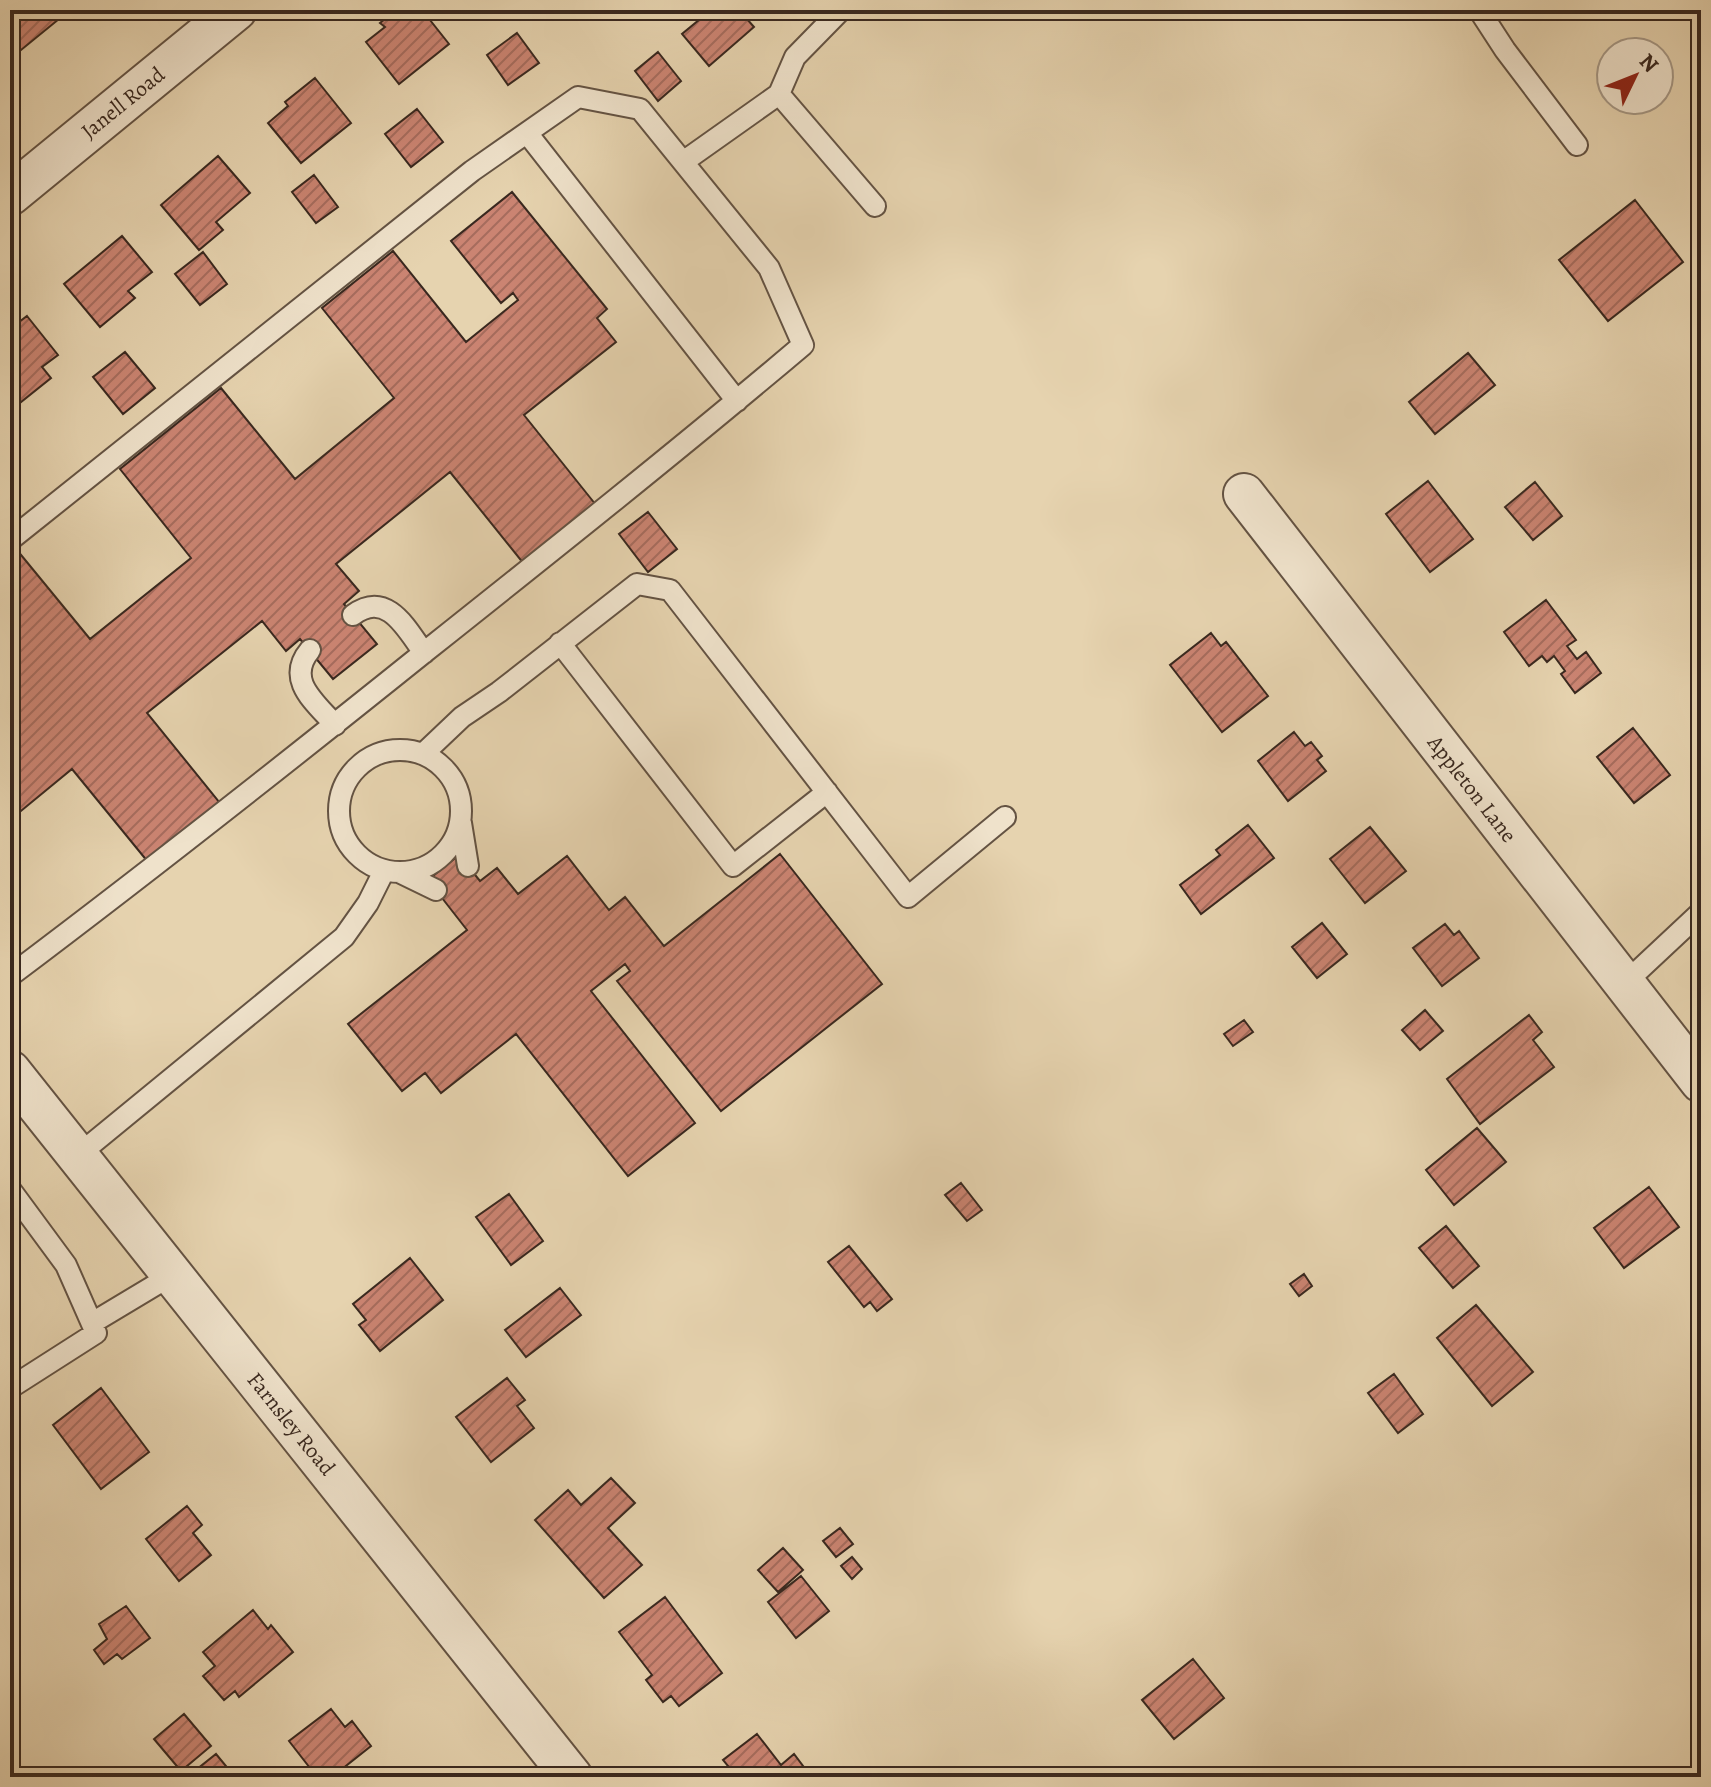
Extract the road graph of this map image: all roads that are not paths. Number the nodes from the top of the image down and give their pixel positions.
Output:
1 (236, 10) edge
2 (841, 10) edge
3 (1479, 10) edge
4 (779, 94) junction
5 (527, 133) junction
6 (1577, 145) dead end
7 (683, 162) junction
8 (10, 195) edge
9 (875, 206) dead end
10 (737, 401) junction
11 (1244, 494) dead end
12 (10, 540) edge
13 (353, 615) dead end
14 (560, 643) junction
15 (310, 650) dead end
16 (424, 653) junction
17 (335, 725) junction
18 (423, 754) junction
19 (827, 792) junction
20 (1005, 817) dead end
21 (461, 823) junction
22 (468, 866) dead end
23 (392, 872) junction
24 (436, 890) dead end
25 (1701, 912) edge
26 (10, 976) edge
27 (1624, 984) junction
28 (10, 1071) edge
29 (1701, 1082) edge
30 (77, 1156) junction
31 (10, 1189) edge
32 (170, 1272) junction
33 (92, 1323) junction
34 (10, 1388) edge
35 (572, 1777) edge

1 - 8 street, Janell Road
2 - 4 lane
3 - 6 lane
4 - 7 lane
4 - 9 lane
5 - 7 lane
5 - 10 lane
5 - 12 lane
7 - 10 lane
10 - 16 lane
11 - 27 street, Appleton Lane
13 - 16 lane
14 - 18 lane
14 - 19 lane
14 - 19 lane
15 - 17 lane
16 - 17 lane
17 - 26 lane
18 - 21 lane
18 - 23 lane
19 - 20 lane
21 - 22 lane
21 - 23 lane
23 - 24 lane
23 - 30 lane
25 - 27 lane
27 - 29 street, Appleton Lane
28 - 30 street, Farnsley Road
30 - 32 street, Farnsley Road
31 - 33 lane
32 - 33 lane
32 - 35 street, Farnsley Road
33 - 34 lane

